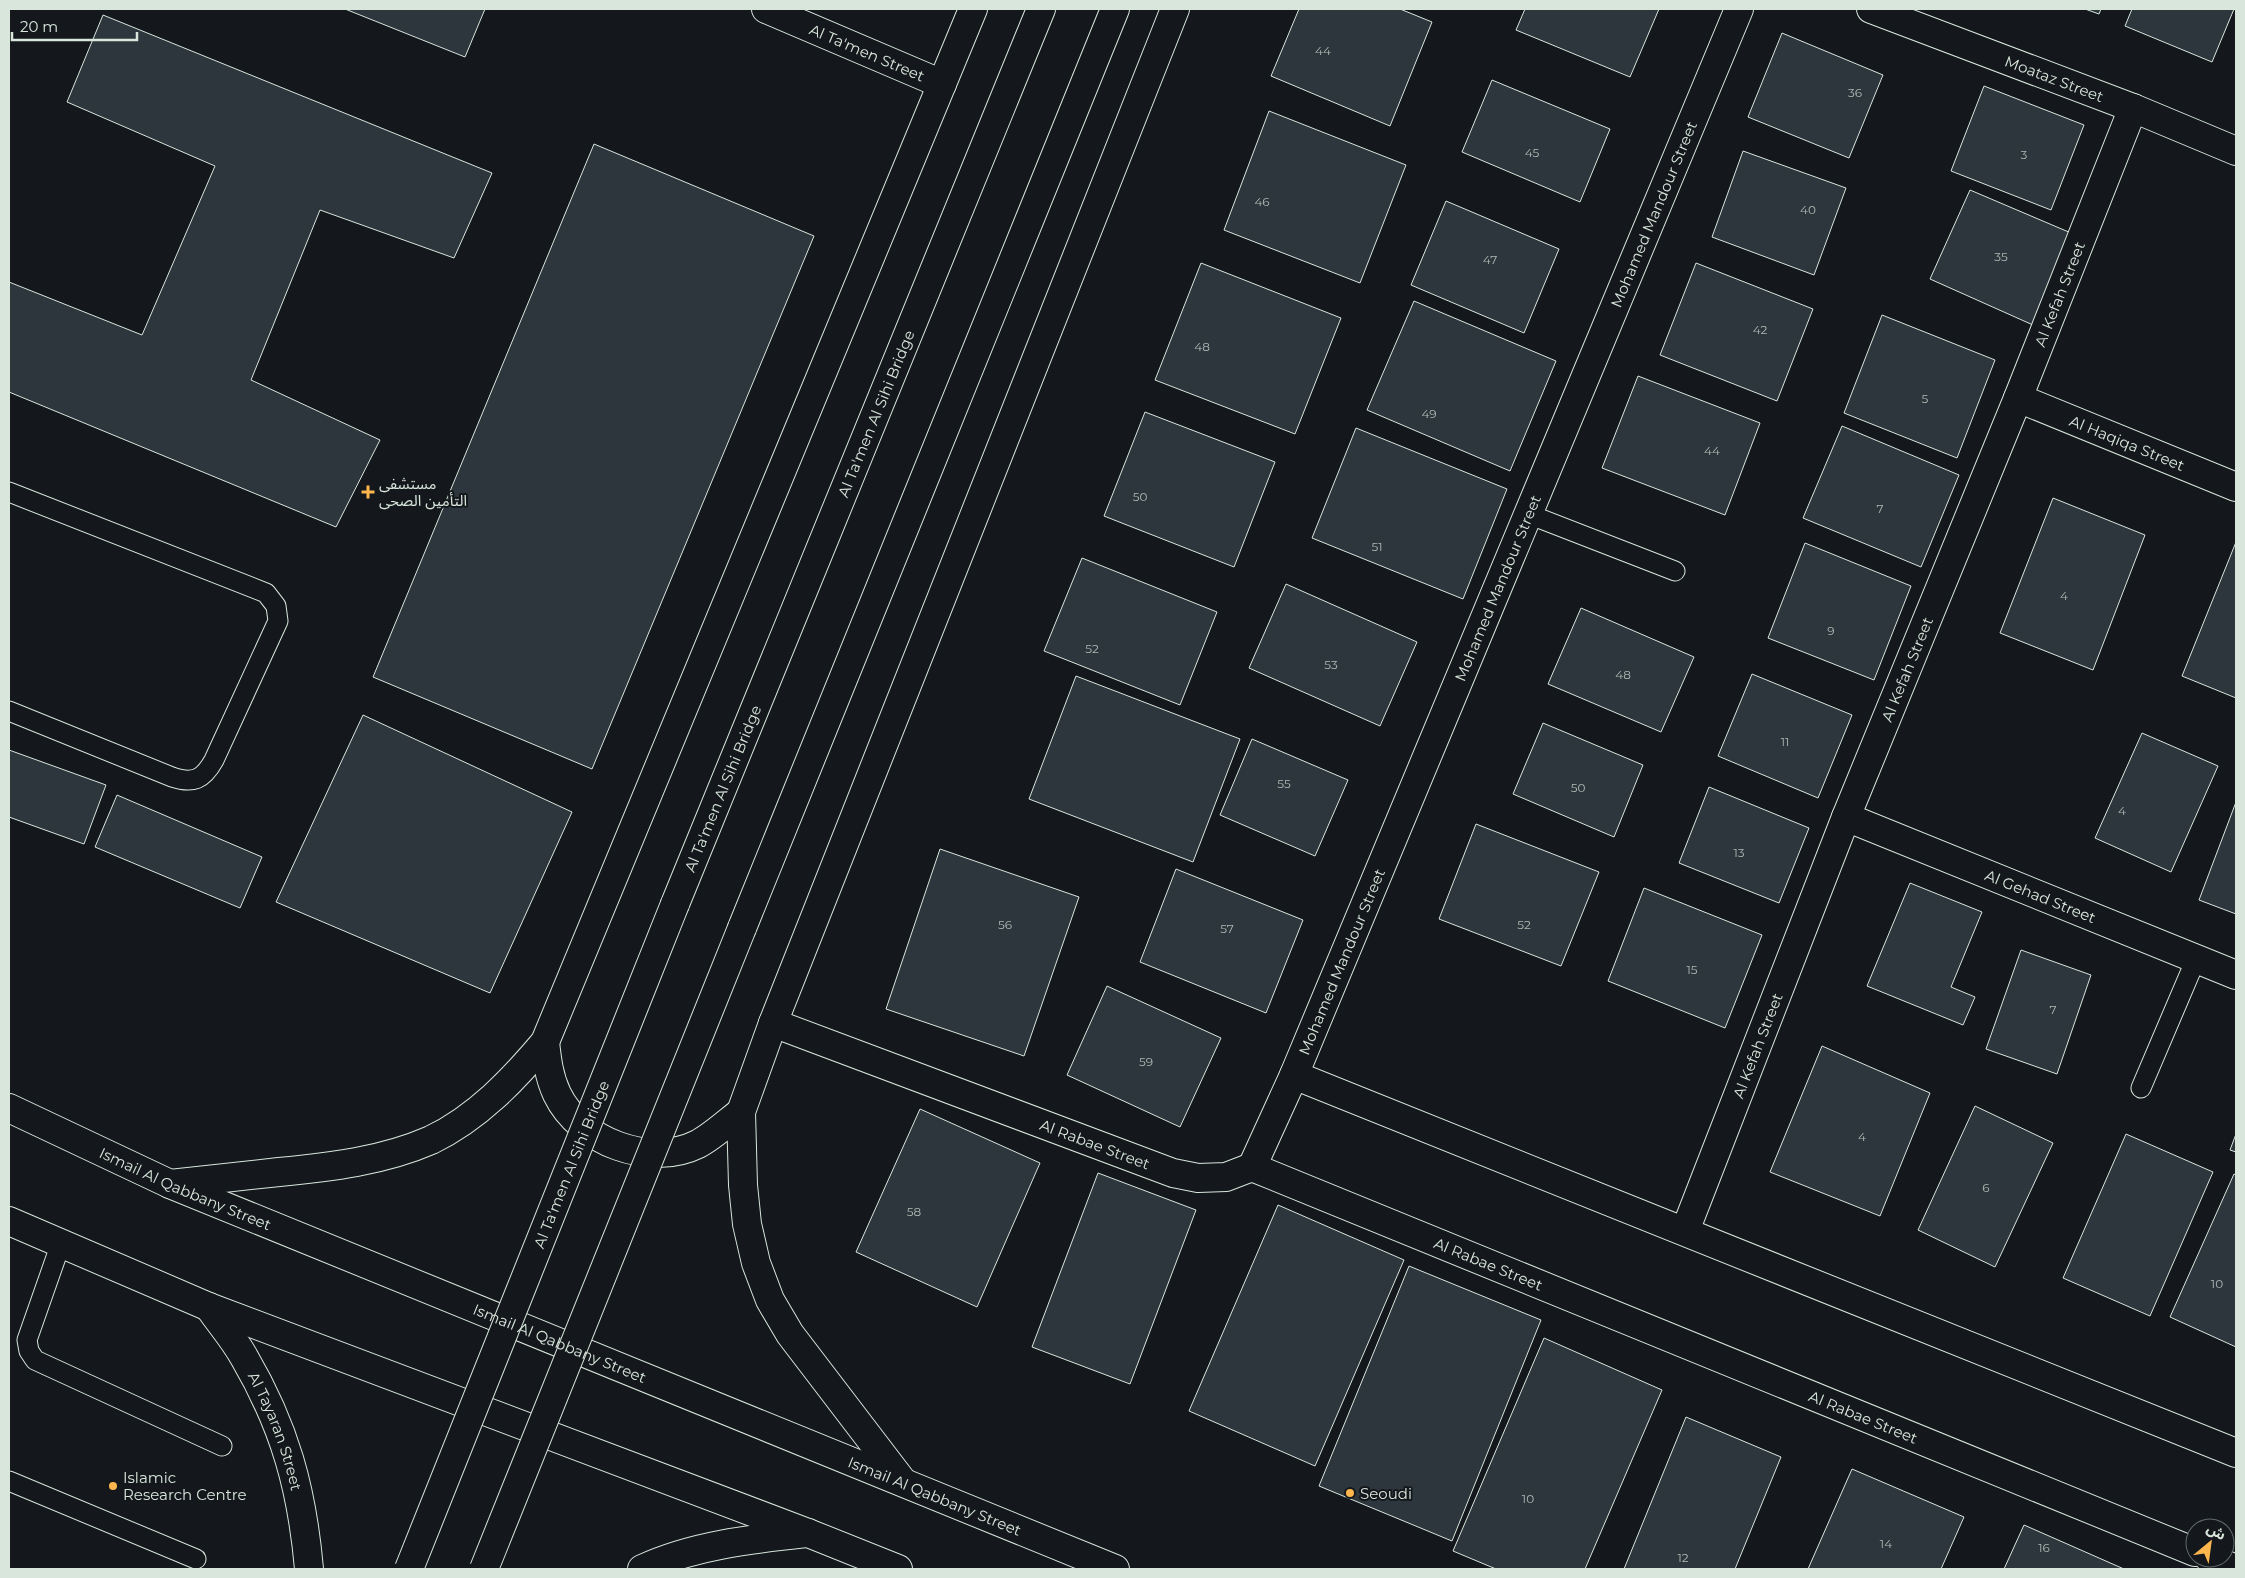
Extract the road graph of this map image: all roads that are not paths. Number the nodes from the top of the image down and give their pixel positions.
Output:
1 (766, 9) edge
2 (973, 9) edge
3 (1041, 9) edge
4 (1115, 9) edge
5 (1175, 9) edge
6 (1739, 9) edge
7 (1871, 9) edge
8 (942, 84) junction
9 (2132, 108) junction
10 (2236, 151) edge
11 (2018, 398) junction
12 (2236, 487) edge
13 (9, 492) edge
14 (1528, 514) junction
15 (1676, 572) dead end
16 (9, 711) edge
17 (1846, 817) junction
18 (2196, 959) junction
19 (2236, 975) edge
20 (773, 1023) junction
21 (546, 1042) junction
22 (1294, 1075) junction
23 (2141, 1088) dead end
24 (9, 1108) edge
25 (741, 1112) junction
26 (1252, 1167) junction
27 (170, 1184) junction
28 (10, 1226) edge
29 (1685, 1231) junction
30 (62, 1243) junction
31 (209, 1307) junction
32 (222, 1446) dead end
33 (2236, 1453) edge
34 (9, 1481) edge
35 (903, 1482) junction
36 (808, 1533) junction
37 (2185, 1548) edge
38 (196, 1559) dead end
39 (309, 1569) edge
40 (409, 1569) edge
41 (484, 1569) edge
42 (642, 1569) edge
43 (898, 1569) edge
44 (1115, 1569) edge

1 - 8 street, Al Ta'men Street
2 - 8 street
3 - 40 street, Al Ta'men Al Sihi Bridge, bridge
4 - 41 street, bridge
5 - 20 street
6 - 14 street, Mohamed Mandour Street
7 - 9 street, Moataz Street
8 - 21 street
9 - 10 street, Moataz Street
9 - 11 street, Al Kefah Street
11 - 12 street, Al Haqiqa Street
11 - 17 street, Al Kefah Street
13 - 16 lane
14 - 15 lane
14 - 22 street, Mohamed Mandour Street
17 - 18 street, Al Gehad Street
17 - 29 street, Al Kefah Street
18 - 19 street, Al Gehad Street
18 - 23 lane
20 - 25 street
20 - 26 street, Al Rabae Street
21 - 25 street
21 - 27 street
22 - 26 street, Mohamed Mandour Street
22 - 29 street
24 - 27 street, Ismail Al Qabbany Street
25 - 35 street
26 - 37 street, Al Rabae Street
27 - 35 street, Ismail Al Qabbany Street
28 - 30 street
29 - 33 street
30 - 31 street
30 - 32 lane
31 - 36 street
31 - 39 street, Al Tayaran Street
34 - 38 lane
35 - 44 street, Ismail Al Qabbany Street
36 - 42 street
36 - 43 street

